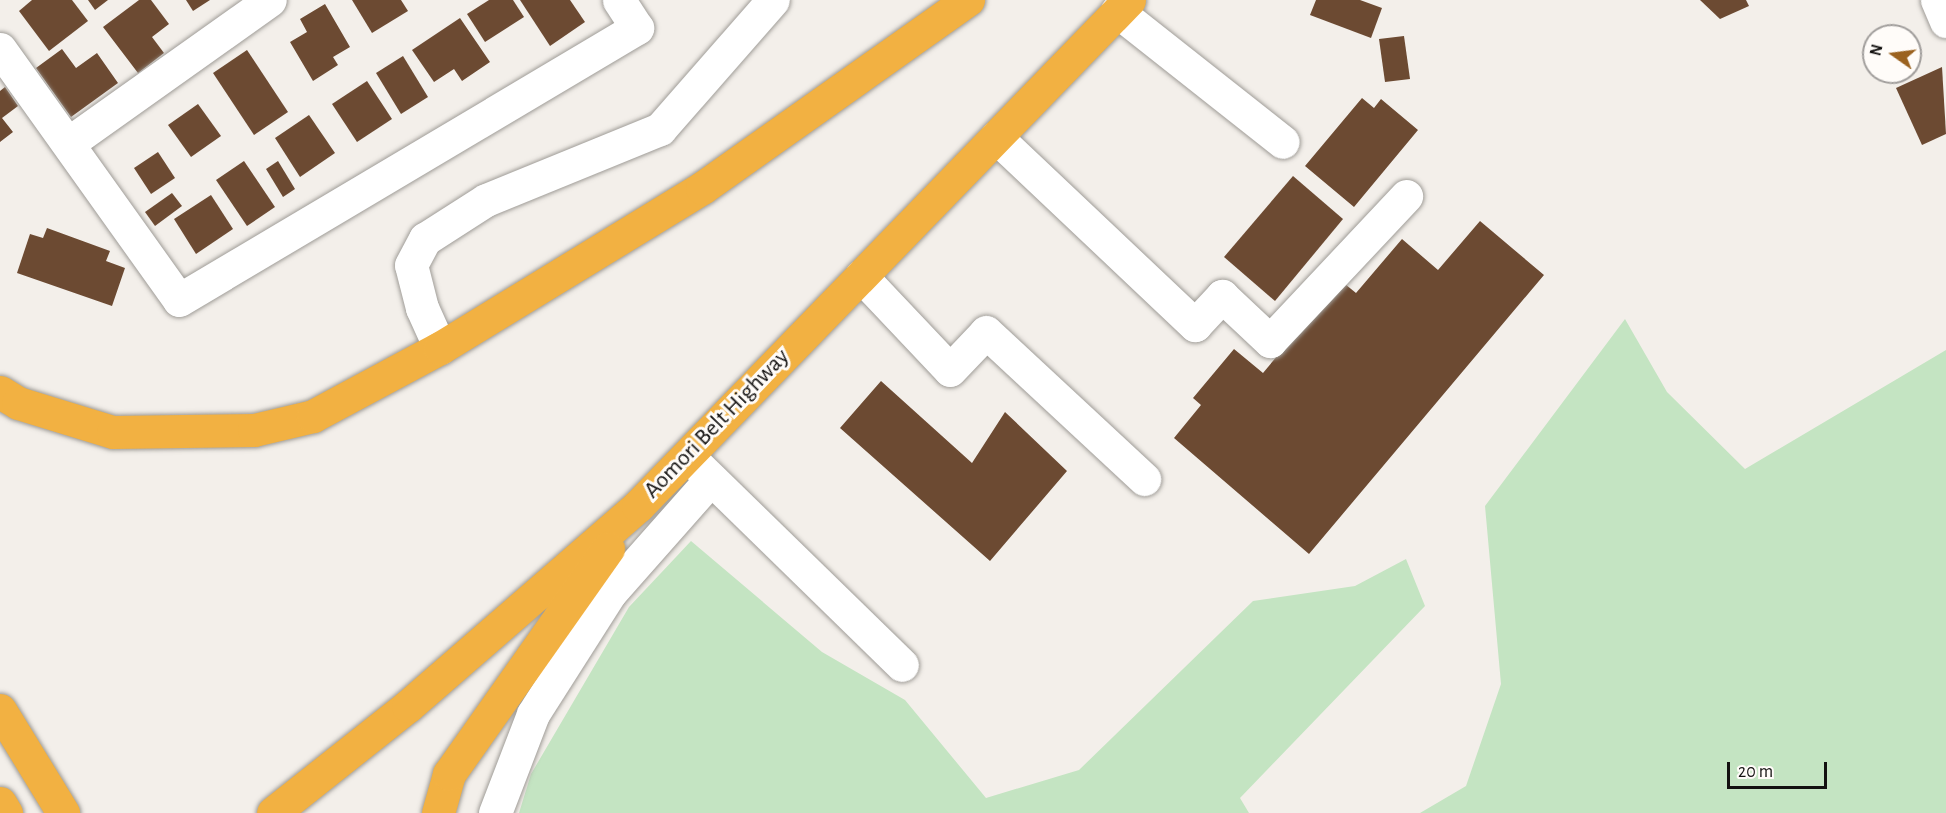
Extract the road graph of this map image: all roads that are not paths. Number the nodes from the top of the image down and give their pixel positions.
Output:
1 (270, 0) edge
2 (619, 0) edge
3 (773, 0) edge
4 (968, 0) edge
5 (1937, 0) edge
6 (1123, 6) edge
7 (1946, 21) edge
8 (0, 50) edge
9 (996, 137) junction
10 (70, 142) junction
11 (1282, 142) dead end
12 (1406, 196) dead end
13 (861, 276) junction
14 (440, 348) junction
15 (0, 392) edge
16 (687, 455) junction
17 (711, 479) junction
18 (1144, 479) dead end
19 (638, 506) junction
20 (902, 665) dead end
21 (0, 710) edge
22 (0, 803) edge
23 (6, 813) edge
24 (63, 813) edge
25 (273, 813) edge
26 (438, 813) edge
27 (495, 813) edge

1 - 10 street
2 - 10 street
3 - 14 street
4 - 14 highway
5 - 7 street
6 - 9 highway, Aomori Belt Highway
6 - 11 street
8 - 10 street
9 - 12 street
9 - 13 highway, Aomori Belt Highway
13 - 16 highway, Aomori Belt Highway
13 - 18 street
14 - 15 highway
16 - 17 street
16 - 19 highway, Aomori Belt Highway
17 - 20 street
17 - 27 street
19 - 25 highway, Aomori Belt Highway
19 - 26 highway
21 - 24 highway
22 - 23 highway

